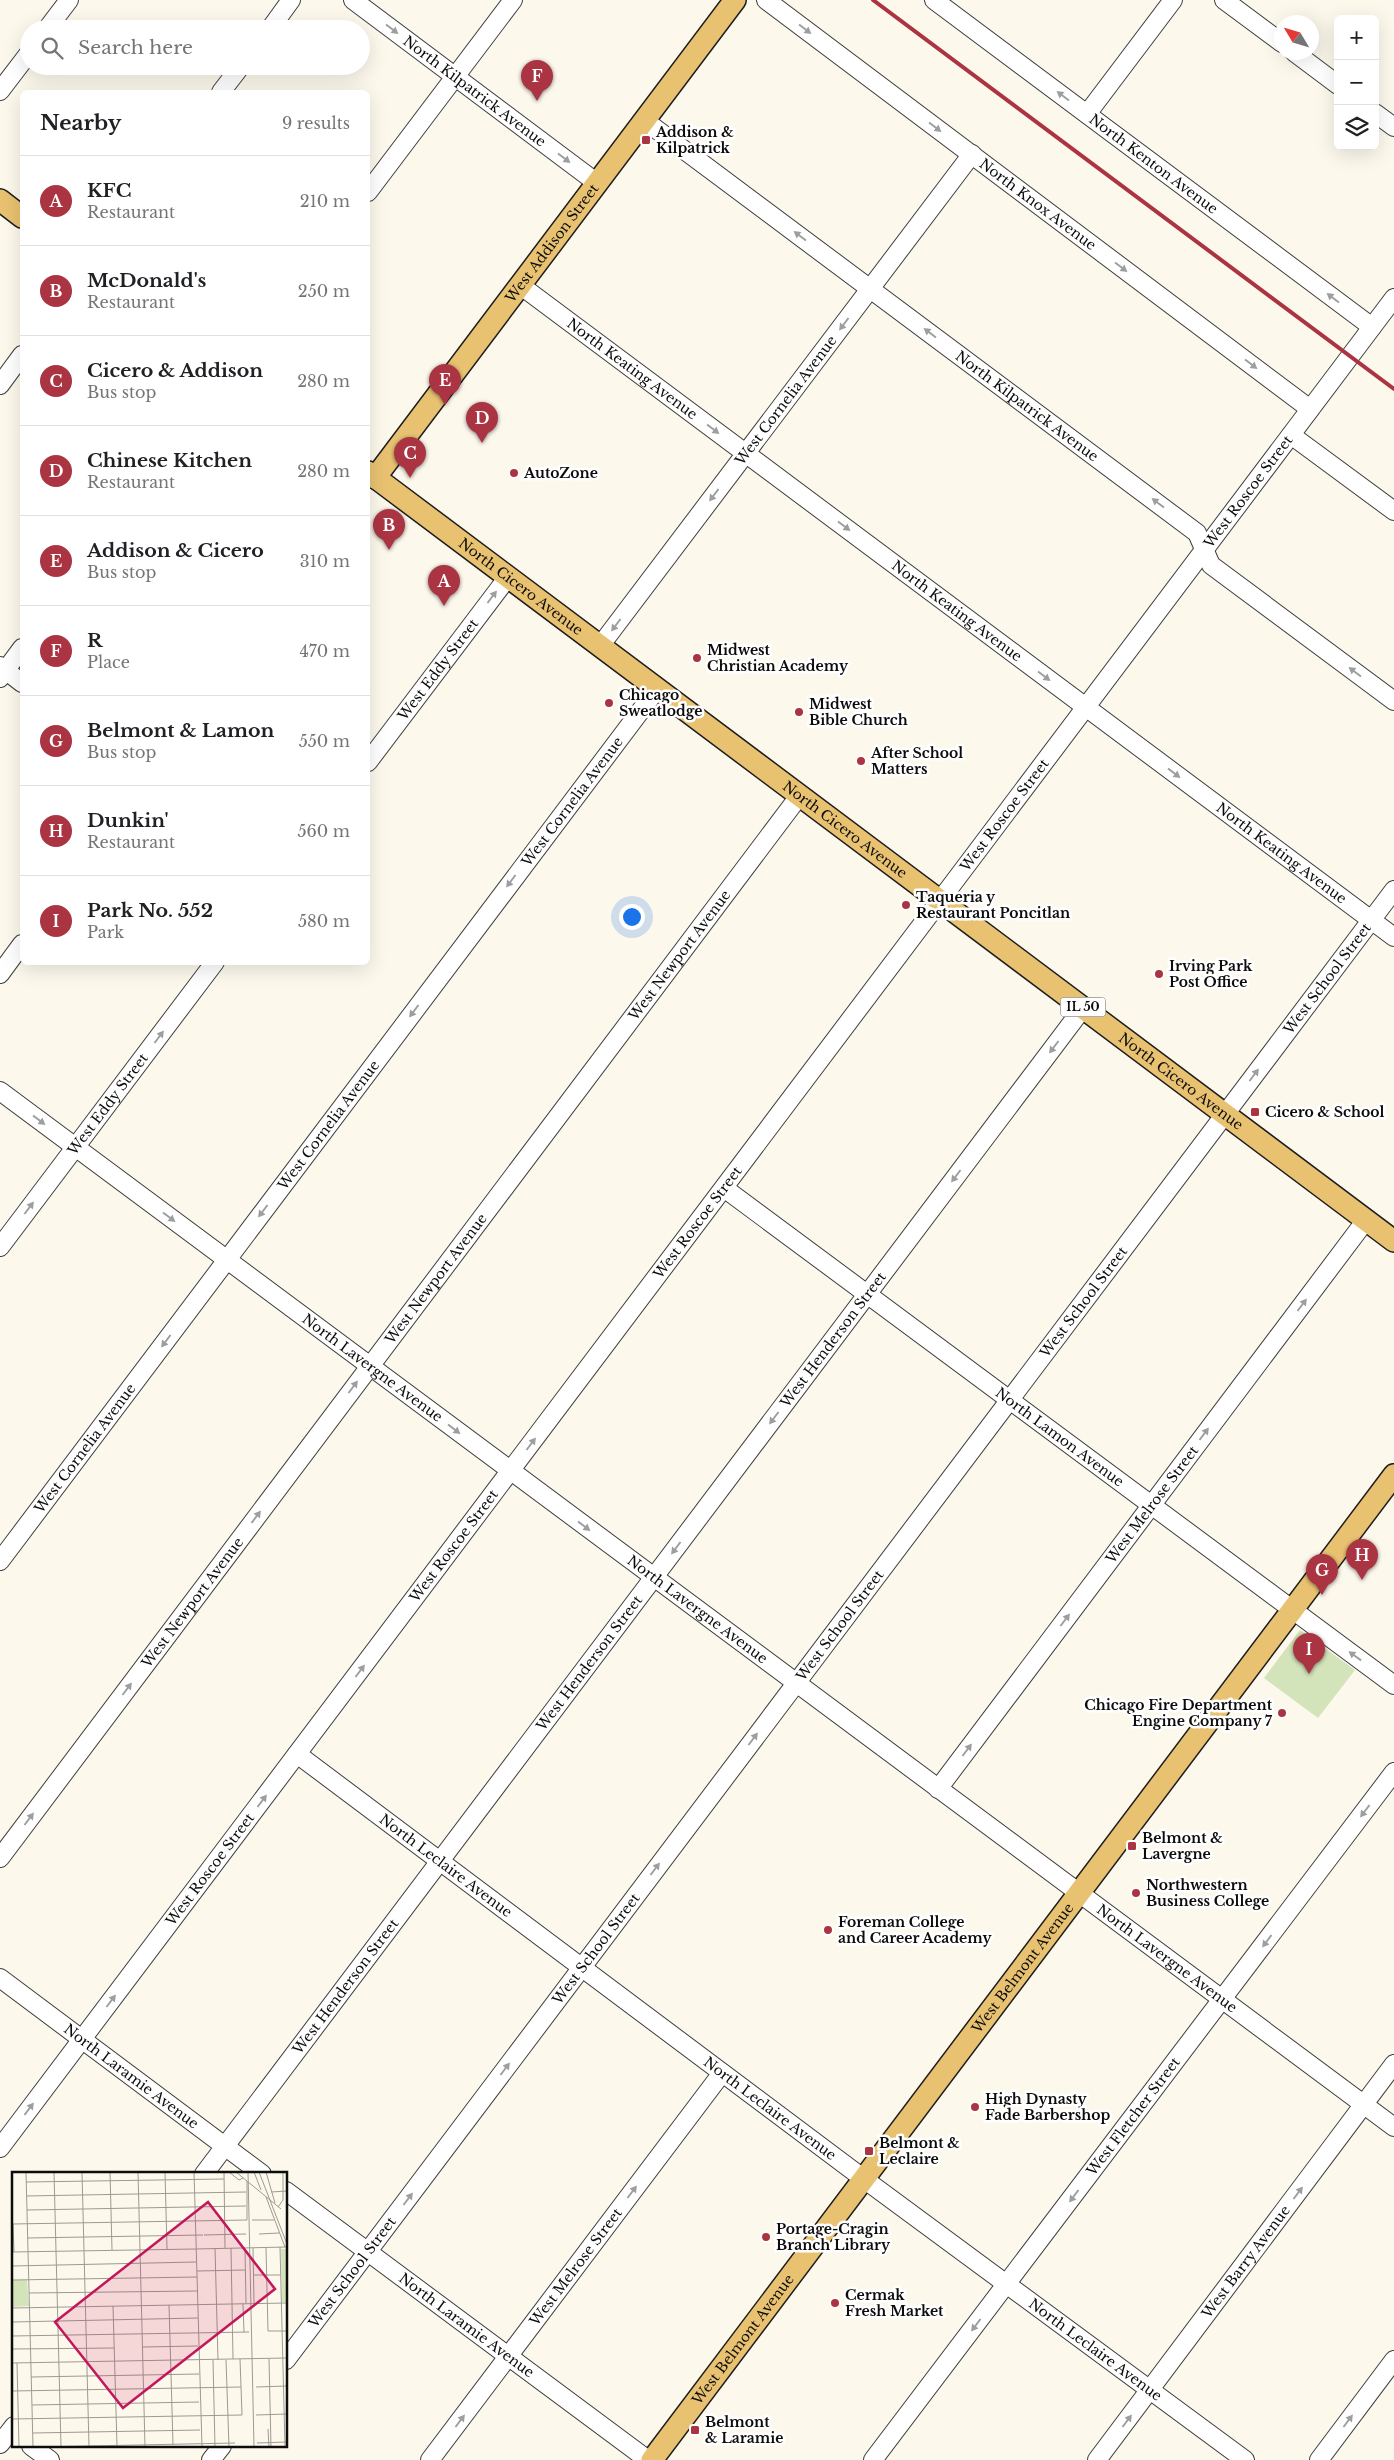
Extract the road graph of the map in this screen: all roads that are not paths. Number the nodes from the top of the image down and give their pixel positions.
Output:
1 (69, 0) edge
2 (291, 0) edge
3 (353, 0) edge
4 (513, 0) edge
5 (735, 0) edge
6 (766, 0) edge
7 (934, 0) edge
8 (1173, 0) edge
9 (1224, 0) edge
10 (54, 20) edge
11 (277, 20) edge
12 (1274, 37) edge
13 (1305, 60) edge
14 (20, 65) edge
15 (234, 75) edge
16 (455, 76) junction
17 (1334, 82) edge
18 (223, 90) edge
19 (0, 91) edge
20 (1087, 114) junction
21 (1379, 116) edge
22 (644, 120) junction
23 (1394, 127) edge
24 (972, 154) junction
25 (597, 183) junction
26 (370, 189) edge
27 (0, 200) edge
28 (20, 215) edge
29 (520, 285) junction
30 (870, 289) junction
31 (1394, 298) edge
32 (1372, 327) junction
33 (20, 358) edge
34 (0, 385) edge
35 (1310, 409) junction
36 (1291, 435) junction
37 (745, 453) junction
38 (370, 479) edge
39 (1394, 511) edge
40 (1204, 550) junction
41 (508, 577) junction
42 (600, 646) junction
43 (20, 650) edge
44 (2, 672) edge
45 (20, 682) edge
46 (657, 689) junction
47 (1394, 701) edge
48 (1086, 707) junction
49 (370, 759) edge
50 (800, 795) junction
51 (1394, 890) edge
52 (941, 901) junction
53 (1371, 920) junction
54 (1394, 937) edge
55 (20, 947) edge
56 (213, 965) edge
57 (0, 974) edge
58 (1083, 1008) junction
59 (0, 1090) edge
60 (1225, 1114) junction
61 (75, 1146) junction
62 (724, 1188) junction
63 (1366, 1220) junction
64 (1394, 1241) edge
65 (0, 1247) edge
66 (227, 1260) junction
67 (867, 1294) junction
68 (370, 1366) junction
69 (1009, 1400) junction
70 (511, 1471) junction
71 (1394, 1475) edge
72 (1151, 1505) junction
73 (0, 1561) edge
74 (654, 1577) junction
75 (1292, 1610) junction
76 (796, 1683) junction
77 (1394, 1685) edge
78 (297, 1754) junction
79 (1394, 1772) edge
80 (938, 1789) junction
81 (0, 1858) edge
82 (440, 1861) junction
83 (1079, 1894) junction
84 (581, 1967) junction
85 (0, 1978) edge
86 (1222, 2000) junction
87 (82, 2039) junction
88 (1394, 2064) edge
89 (722, 2073) junction
90 (1364, 2105) junction
91 (1394, 2127) edge
92 (225, 2146) junction
93 (0, 2148) edge
94 (206, 2172) edge
95 (259, 2172) edge
96 (864, 2180) junction
97 (288, 2192) edge
98 (368, 2252) junction
99 (1006, 2284) junction
100 (508, 2356) junction
101 (288, 2357) edge
102 (1394, 2360) edge
103 (1150, 2390) junction
104 (34, 2448) edge
105 (220, 2448) edge
106 (50, 2460) edge
107 (211, 2460) edge
108 (430, 2460) edge
109 (648, 2460) edge
110 (652, 2460) edge
111 (874, 2460) edge
112 (1097, 2460) edge
113 (1245, 2460) edge
114 (1319, 2460) edge

1 - 10 street
2 - 11 street
3 -> 16 street, North Kilpatrick Avenue
4 - 16 street
5 - 22 main road, West Addison Street
6 -> 24 street, North Knox Avenue
20 -> 7 street, North Kenton Avenue
8 - 20 street
9 - 12 street
13 - 17 street
14 - 19 street
15 - 18 street
16 -> 25 street, North Kilpatrick Avenue
16 - 26 street
32 -> 20 street, North Kenton Avenue
21 - 23 street
22 - 25 main road, West Addison Street
30 -> 22 street, North Kilpatrick Avenue
24 - 30 street, West Cornelia Avenue
24 -> 35 street, North Knox Avenue
25 - 29 main road, West Addison Street
27 - 28 main road
29 -> 37 street, North Keating Avenue
29 - 38 main road, West Addison Street
30 -> 37 street, West Cornelia Avenue
40 -> 30 street, North Kilpatrick Avenue
31 - 32 street, West Roscoe Street
32 - 35 street, West Roscoe Street
33 - 34 street
35 - 36 street, West Roscoe Street
36 - 39 street
36 - 40 street, West Roscoe Street
37 -> 42 street, West Cornelia Avenue
37 -> 48 street, North Keating Avenue
38 - 41 main road, North Cicero Avenue / IL 50
47 -> 40 street, North Kilpatrick Avenue
40 - 48 street, West Roscoe Street
41 - 42 main road, North Cicero Avenue / IL 50
49 -> 41 street, West Eddy Street
42 - 46 main road, North Cicero Avenue / IL 50
43 - 44 street
44 - 45 street
46 - 50 main road, North Cicero Avenue / IL 50
46 -> 66 street, West Cornelia Avenue
48 - 52 street, West Roscoe Street
48 -> 53 street, North Keating Avenue
50 - 52 main road, North Cicero Avenue / IL 50
50 - 68 street, West Newport Avenue
51 - 53 street, West School Street
52 - 58 main road, North Cicero Avenue / IL 50
52 - 62 street, West Roscoe Street
53 - 54 street, North Keating Avenue
60 -> 53 street, West School Street
55 - 57 street
61 -> 56 street, West Eddy Street
58 - 60 main road, North Cicero Avenue / IL 50
58 -> 67 street, West Henderson Street
59 -> 61 street, North Lavergne Avenue
60 - 63 main road, North Cicero Avenue / IL 50
60 - 69 street, West School Street
65 -> 61 street, West Eddy Street
61 -> 66 street, North Lavergne Avenue
62 - 67 street, North Lamon Avenue
70 -> 62 street, West Roscoe Street
63 - 64 main road, North Cicero Avenue / IL 50
72 -> 63 street, West Melrose Street
66 - 68 street, North Lavergne Avenue
66 -> 73 street, West Cornelia Avenue
67 - 69 street, North Lamon Avenue
67 -> 74 street, West Henderson Street
68 -> 70 street, North Lavergne Avenue
81 -> 68 street, West Newport Avenue
69 - 72 street, North Lamon Avenue
69 - 76 street, West School Street
70 -> 74 street, North Lavergne Avenue
78 -> 70 street, West Roscoe Street
71 - 75 main road, West Belmont Avenue
72 - 75 street, North Lamon Avenue
80 -> 72 street, West Melrose Street
74 - 76 street, North Lavergne Avenue
74 - 82 street, West Henderson Street
77 -> 75 street, North Lamon Avenue
75 - 83 main road, West Belmont Avenue
76 - 80 street, North Lavergne Avenue
84 -> 76 street, West School Street
78 - 82 street, North Leclaire Avenue
87 -> 78 street, West Roscoe Street
79 -> 86 street, West Fletcher Street
80 - 83 street, North Lavergne Avenue
82 - 84 street, North Leclaire Avenue
82 - 92 street, West Henderson Street
83 - 86 street, North Lavergne Avenue
83 - 96 main road, West Belmont Avenue
84 - 89 street, North Leclaire Avenue
98 -> 84 street, West School Street
85 - 87 street, North Laramie Avenue
86 - 90 street, North Lavergne Avenue
86 -> 99 street, West Fletcher Street
87 - 92 street, North Laramie Avenue
93 -> 87 street, West Roscoe Street
88 - 90 street, West Barry Avenue
89 - 96 street, North Leclaire Avenue
100 -> 89 street, West Melrose Street
90 - 91 street, North Lavergne Avenue
103 -> 90 street, West Barry Avenue
92 - 94 street, West Henderson Street
92 - 95 street, North Laramie Avenue
96 - 99 street, North Leclaire Avenue
96 - 110 main road, West Belmont Avenue
97 - 98 street, North Laramie Avenue
98 - 100 street, North Laramie Avenue
98 - 101 street, West School Street
99 - 103 street, North Leclaire Avenue
99 -> 111 street, West Fletcher Street
108 -> 100 street, West Melrose Street
100 - 109 street, North Laramie Avenue
114 -> 102 street
112 -> 103 street, West Barry Avenue
103 - 113 street, North Leclaire Avenue
104 - 106 street
105 - 107 street

